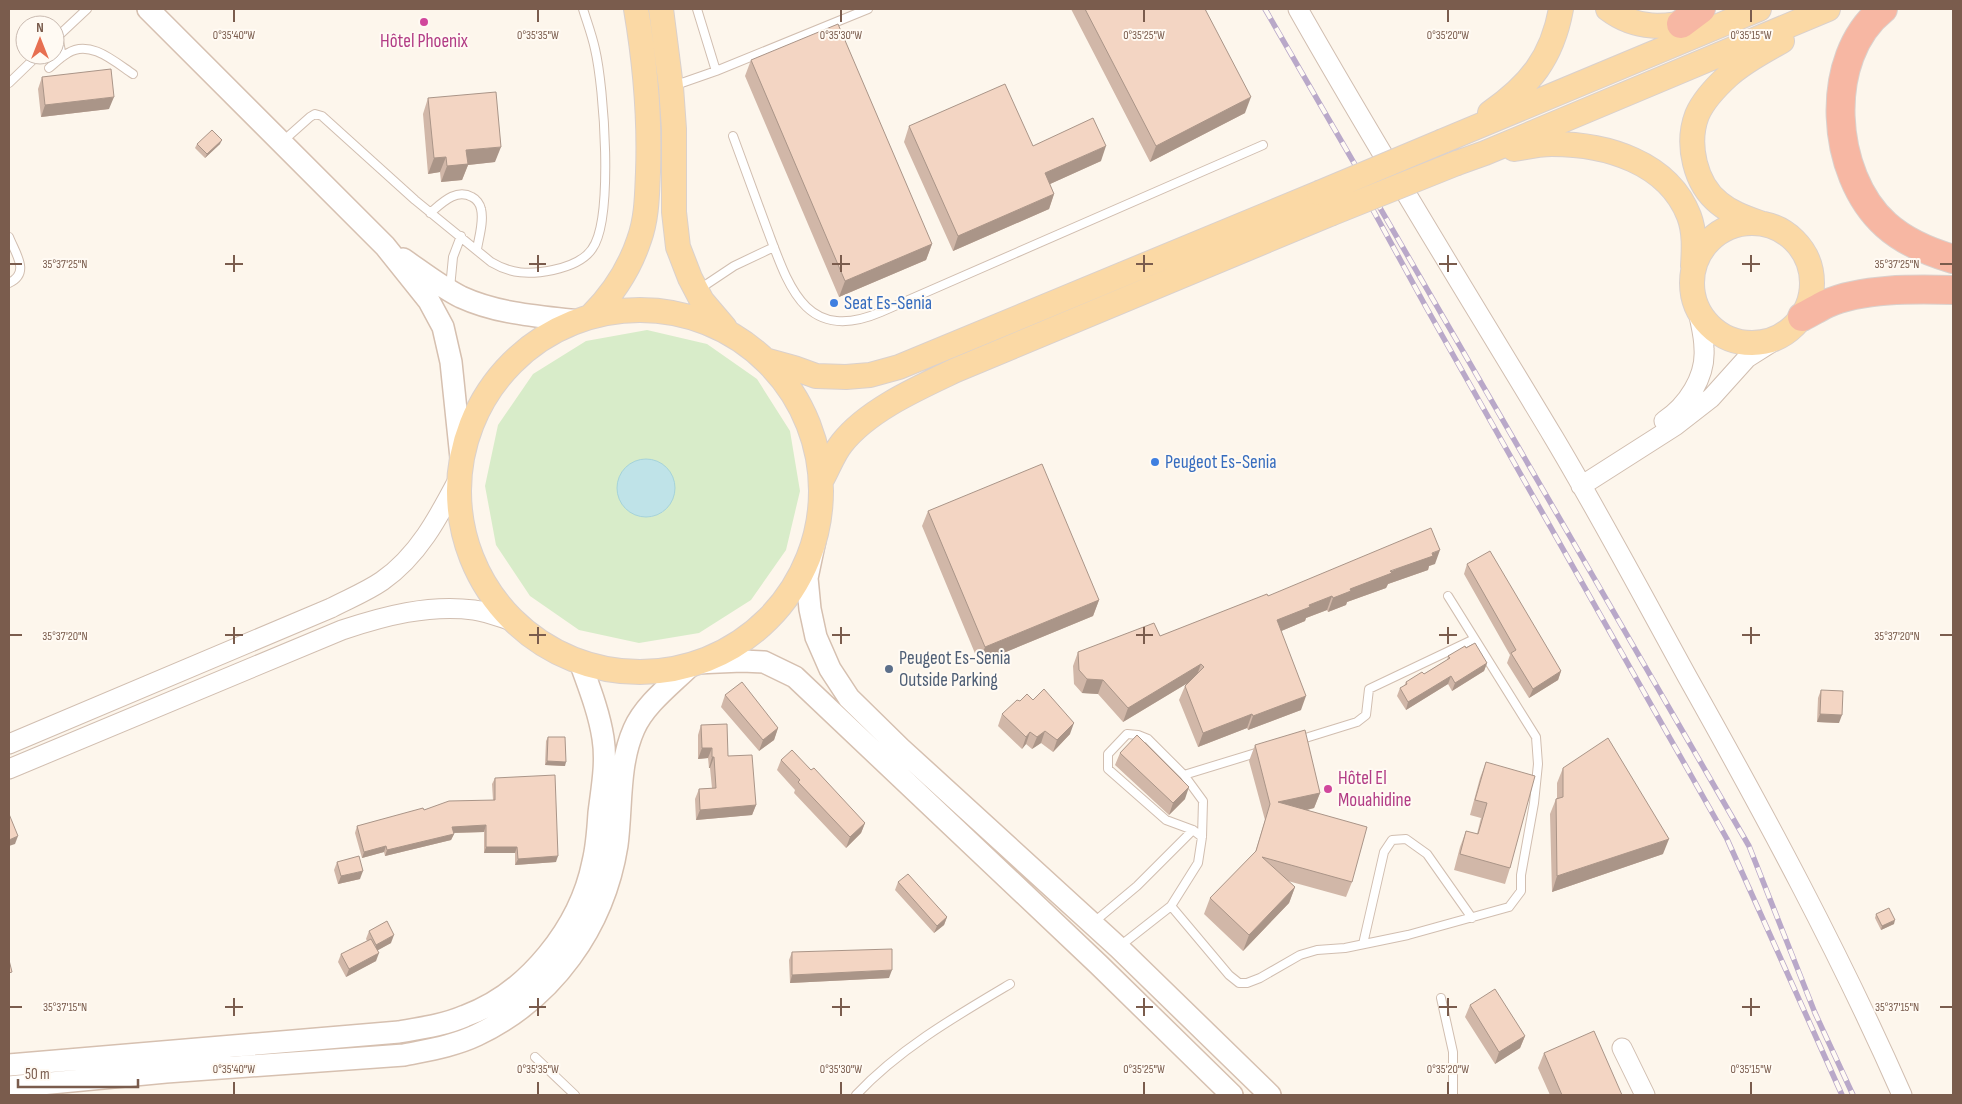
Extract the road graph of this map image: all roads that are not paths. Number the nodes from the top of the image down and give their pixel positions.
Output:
1 (88, 9) edge
2 (148, 9) edge
3 (583, 9) edge
4 (636, 9) edge
5 (661, 9) edge
6 (697, 9) edge
7 (868, 9) edge
8 (1298, 9) edge
9 (1561, 9) edge
10 (1608, 9) edge
11 (1828, 9) edge
12 (1838, 9) edge
13 (1883, 9) edge
14 (1757, 10) edge
15 (1691, 17) edge
16 (65, 30) edge
17 (65, 56) edge
18 (1634, 61) junction
19 (28, 65) edge
20 (53, 65) edge
21 (49, 68) dead end
22 (716, 71) junction
23 (133, 74) dead end
24 (9, 83) edge
25 (671, 87) junction
26 (733, 136) dead end
27 (1451, 138) junction
28 (281, 142) junction
29 (1263, 145) dead end
30 (1485, 153) junction
31 (430, 213) junction
32 (1762, 224) junction
33 (462, 236) junction
34 (9, 237) edge
35 (384, 246) junction
36 (774, 247) junction
37 (477, 249) junction
38 (1953, 259) edge
39 (1693, 272) junction
40 (9, 283) edge
41 (450, 290) junction
42 (1953, 290) edge
43 (697, 291) junction
44 (1698, 310) junction
45 (1802, 317) junction
46 (584, 319) junction
47 (733, 336) junction
48 (1780, 337) junction
49 (765, 360) junction
50 (460, 469) junction
51 (1578, 480) junction
52 (821, 481) junction
53 (815, 540) junction
54 (1448, 596) dead end
55 (515, 622) junction
56 (1470, 641) dead end
57 (580, 662) junction
58 (693, 664) junction
59 (1293, 742) edge
60 (9, 744) edge
61 (1266, 750) edge
62 (9, 769) edge
63 (1184, 775) junction
64 (1193, 830) junction
65 (1202, 837) junction
66 (1170, 906) junction
67 (1472, 918) junction
68 (1092, 924) junction
69 (1363, 944) junction
70 (1119, 948) junction
71 (1098, 964) junction
72 (1010, 984) dead end
73 (1441, 998) dead end
74 (1622, 1048) dead end
75 (535, 1057) dead end
76 (9, 1065) edge
77 (9, 1087) edge
78 (575, 1095) edge
79 (856, 1095) edge
80 (1232, 1095) edge
81 (1270, 1095) edge
82 (1453, 1095) edge
83 (1645, 1095) edge
84 (1902, 1095) edge

1 - 16 lane
2 - 28 main road
3 - 37 lane
4 - 46 main road
5 - 25 main road
6 - 22 lane
7 - 22 lane
8 - 51 street
9 - 27 main road
10 - 15 main road
11 - 30 main road
12 - 32 main road
13 - 38 highway
14 - 15 main road
14 - 18 main road
15 - 18 main road
17 - 23 lane
18 - 27 main road
19 - 24 lane
20 - 21 lane
22 - 25 lane
25 - 43 main road
26 - 36 lane
27 - 49 main road, bridge
28 - 31 lane
28 - 35 main road
29 - 36 lane
30 - 39 main road
30 - 52 main road, bridge
31 - 33 lane
31 - 37 lane
32 - 39 main road
32 - 45 main road
33 - 37 lane
33 - 41 lane
34 - 40 lane
35 - 41 main road
35 - 50 main road
36 - 43 lane
39 - 44 main road
41 - 46 main road
42 - 45 highway
43 - 47 main road
44 - 48 main road
44 - 51 street
45 - 48 main road
46 - 47 main road
46 - 50 main road
47 - 49 main road
48 - 51 street
49 - 52 main road
50 - 55 main road
50 - 60 street
51 - 84 street
52 - 53 main road
53 - 58 main road
53 - 68 main road
54 - 67 lane
55 - 57 main road
55 - 62 street
56 - 59 lane
57 - 58 main road
57 - 76 main road
58 - 71 main road
58 - 77 main road
61 - 63 lane
63 - 64 lane
63 - 65 lane
64 - 65 lane
64 - 68 lane
65 - 66 lane
66 - 69 lane
66 - 70 lane
67 - 69 lane
67 - 69 lane
68 - 70 main road
70 - 71 main road
70 - 81 main road
71 - 80 main road
72 - 79 lane
73 - 82 lane
74 - 83 street
75 - 78 lane

